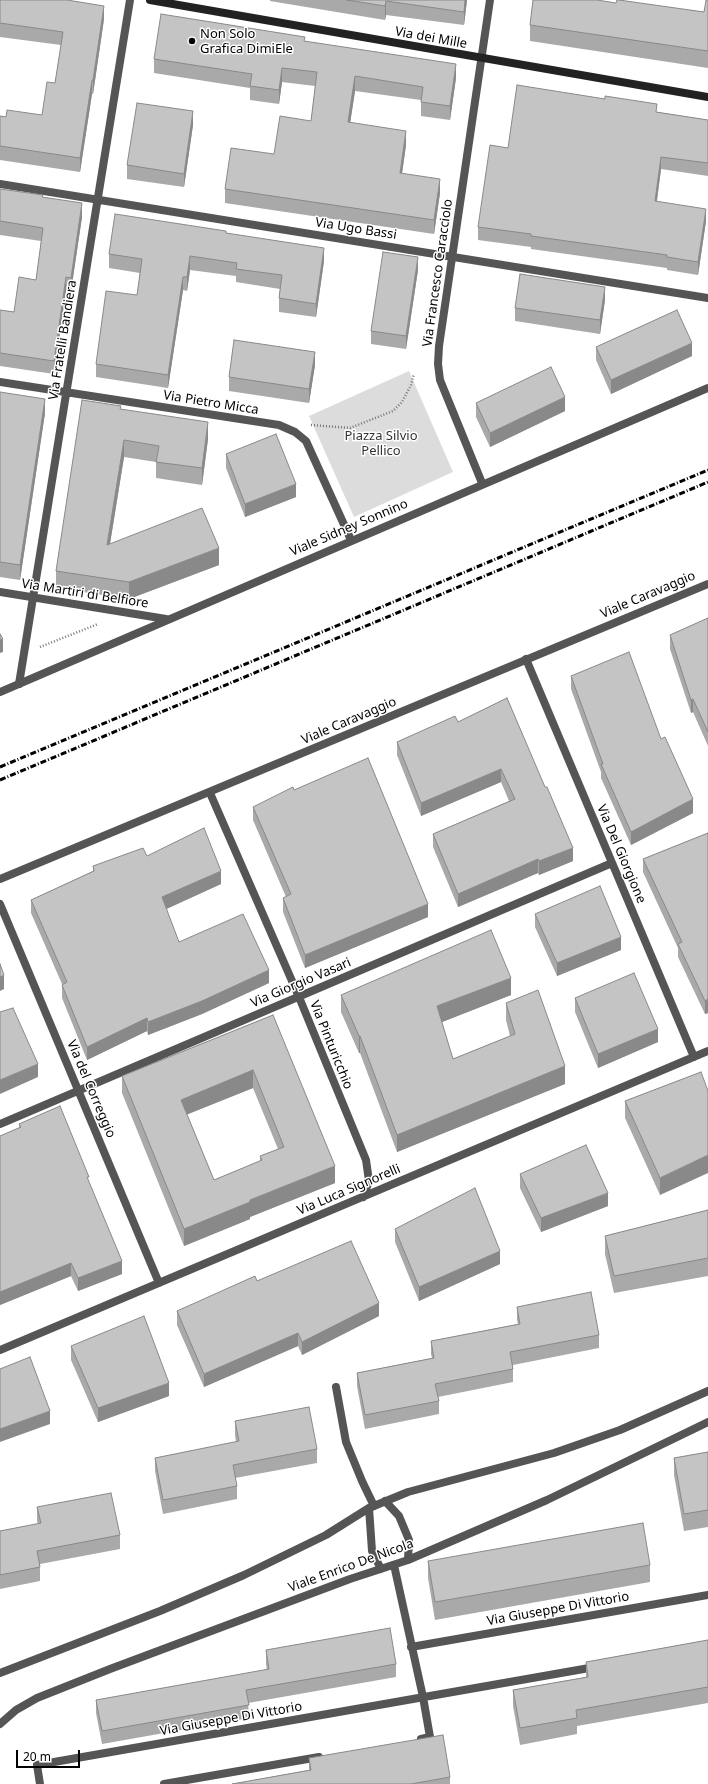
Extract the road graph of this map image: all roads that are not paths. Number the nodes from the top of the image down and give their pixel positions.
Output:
1 (130, 0) edge
2 (150, 0) edge
3 (490, 0) edge
4 (481, 59) junction
5 (708, 97) edge
6 (0, 184) edge
7 (98, 200) junction
8 (452, 257) junction
9 (706, 296) edge
10 (0, 382) edge
11 (708, 388) edge
12 (66, 393) junction
13 (482, 483) junction
14 (351, 540) junction
15 (708, 584) edge
16 (0, 592) edge
17 (33, 597) junction
18 (166, 619) junction
19 (526, 659) junction
20 (19, 684) junction
21 (0, 692) edge
22 (210, 793) junction
23 (612, 863) junction
24 (0, 879) edge
25 (0, 904) edge
26 (298, 997) junction
27 (708, 1051) edge
28 (694, 1057) junction
29 (78, 1090) junction
30 (0, 1124) edge
31 (363, 1197) junction
32 (159, 1283) junction
33 (0, 1350) edge
34 (336, 1388) dead end
35 (708, 1391) edge
36 (708, 1422) edge
37 (386, 1502) junction
38 (371, 1507) junction
39 (408, 1560) junction
40 (394, 1565) junction
41 (381, 1569) junction
42 (708, 1595) edge
43 (411, 1647) junction
44 (600, 1666) edge
45 (0, 1673) edge
46 (423, 1697) junction
47 (0, 1724) edge
48 (415, 1740) edge
49 (328, 1755) edge
50 (40, 1784) edge
51 (164, 1784) edge

1 - 7 street, Via Fratelli Bandiera
2 - 4 main road, Via dei Mille
3 - 4 street, Via Francesco Caracciolo
4 - 5 main road, Via dei Mille
4 - 8 street, Via Francesco Caracciolo
6 - 7 street, Via Ugo Bassi
7 - 8 street, Via Ugo Bassi
7 - 12 street, Via Fratelli Bandiera
8 - 9 street, Via Ugo Bassi
8 - 13 street, Via Francesco Caracciolo
10 - 12 street, Via Pietro Micca
11 - 13 street, Viale Sidney Sonnino
12 - 14 street, Via Pietro Micca
12 - 17 street, Via Fratelli Bandiera
13 - 14 street, Viale Sidney Sonnino
14 - 18 street, Viale Sidney Sonnino
15 - 19 street, Viale Caravaggio
16 - 17 street, Via Martiri di Belfiore
17 - 18 street, Via Martiri di Belfiore
17 - 20 street, Via Fratelli Bandiera
18 - 20 street, Viale Sidney Sonnino
19 - 22 street, Viale Caravaggio
19 - 23 street, Via Del Giorgione
20 - 21 street, Viale Sidney Sonnino
22 - 24 street, Viale Caravaggio
22 - 26 street, Via Pinturicchio
23 - 26 street, Via Giorgio Vasari
23 - 28 street, Via Del Giorgione
25 - 29 street, Via del Correggio
26 - 29 street, Via Giorgio Vasari
26 - 31 street, Via Pinturicchio
27 - 28 street, Via Luca Signorelli
28 - 31 street, Via Luca Signorelli
29 - 30 street, Via Giorgio Vasari
29 - 32 street, Via del Correggio
31 - 32 street, Via Luca Signorelli
32 - 33 street, Via Luca Signorelli
34 - 38 street
35 - 37 street
36 - 39 street, Viale Enrico De Nicola
37 - 38 street
37 - 39 street
38 - 41 street
38 - 45 street
39 - 40 street, Viale Enrico De Nicola
40 - 41 street, Viale Enrico De Nicola
40 - 43 street
41 - 47 street, Viale Enrico De Nicola
42 - 43 street, Via Giuseppe Di Vittorio
43 - 46 street
44 - 46 street, Via Giuseppe Di Vittorio
46 - 48 street
46 - 50 street, Via Giuseppe Di Vittorio
49 - 51 street

